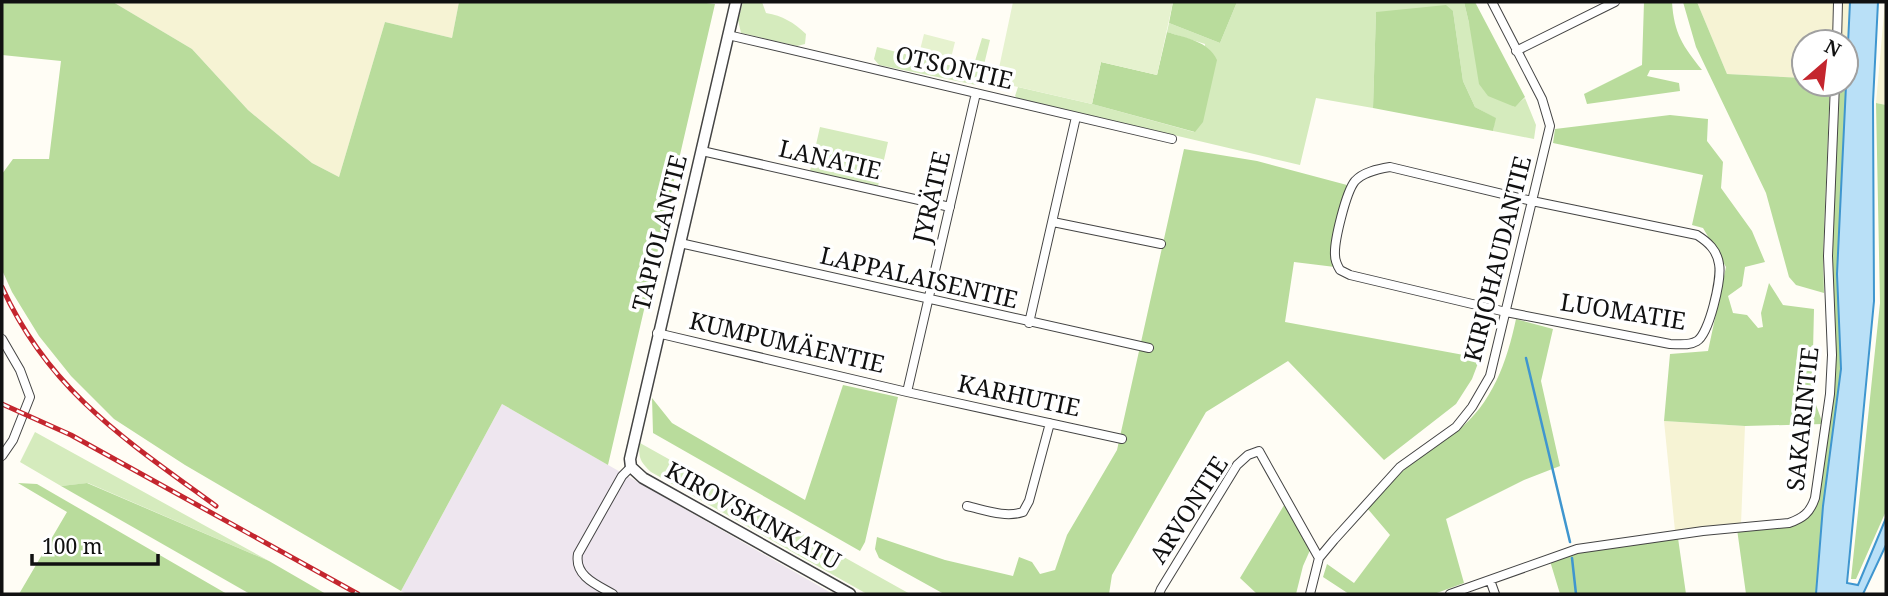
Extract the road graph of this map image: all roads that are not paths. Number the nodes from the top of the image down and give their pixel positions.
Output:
1 (736, 2) edge
2 (1492, 2) edge
3 (1615, 2) edge
4 (1838, 2) edge
5 (1837, 28) edge
6 (728, 35) junction
7 (1516, 51) junction
8 (976, 93) junction
9 (1834, 98) edge
10 (1076, 117) junction
11 (1172, 139) dead end
12 (702, 151) junction
13 (1531, 201) junction
14 (950, 207) junction
15 (1053, 222) junction
16 (680, 243) junction
17 (1161, 244) dead end
18 (929, 299) junction
19 (1506, 312) junction
20 (1029, 323) junction
21 (657, 332) junction
22 (2, 339) edge
23 (1149, 348) dead end
24 (907, 392) junction
25 (1050, 423) junction
26 (1122, 439) dead end
27 (2, 456) edge
28 (633, 470) junction
29 (967, 506) dead end
30 (1319, 558) junction
31 (1490, 580) junction
32 (613, 594) edge
33 (850, 594) edge
34 (1159, 594) edge
35 (1310, 594) edge
36 (1450, 594) edge
37 (1495, 594) edge

1 - 6 street, TAPIOLANTIE
2 - 7 street, KIRJOHAUDANTIE
3 - 7 street
4 - 5 street
6 - 8 street, OTSONTIE
6 - 12 street, TAPIOLANTIE
7 - 13 street, KIRJOHAUDANTIE
8 - 10 street, OTSONTIE
8 - 14 street, JYRÄTIE
9 - 31 street, SAKARINTIE
10 - 11 street, OTSONTIE
10 - 15 street
12 - 14 street, LANATIE
12 - 16 street, TAPIOLANTIE
13 - 19 street, KIRJOHAUDANTIE
13 - 19 street, LUOMATIE
13 - 19 street, LUOMATIE
14 - 18 street, JYRÄTIE
15 - 17 street
15 - 20 street
16 - 18 street, LAPPALAISENTIE
16 - 21 street, TAPIOLANTIE
18 - 20 street, LAPPALAISENTIE
18 - 24 street, JYRÄTIE
19 - 30 street, KIRJOHAUDANTIE
20 - 23 street, LAPPALAISENTIE
21 - 24 street, KUMPUMÄENTIE
21 - 28 street, TAPIOLANTIE
22 - 27 street
24 - 25 street, KARHUTIE
25 - 26 street, KARHUTIE
25 - 29 street
28 - 32 street
28 - 33 street, KIROVSKINKATU
30 - 34 street, ARVONTIE
30 - 35 street, KIRJOHAUDANTIE
31 - 36 street, SAKARINTIE
31 - 37 street

